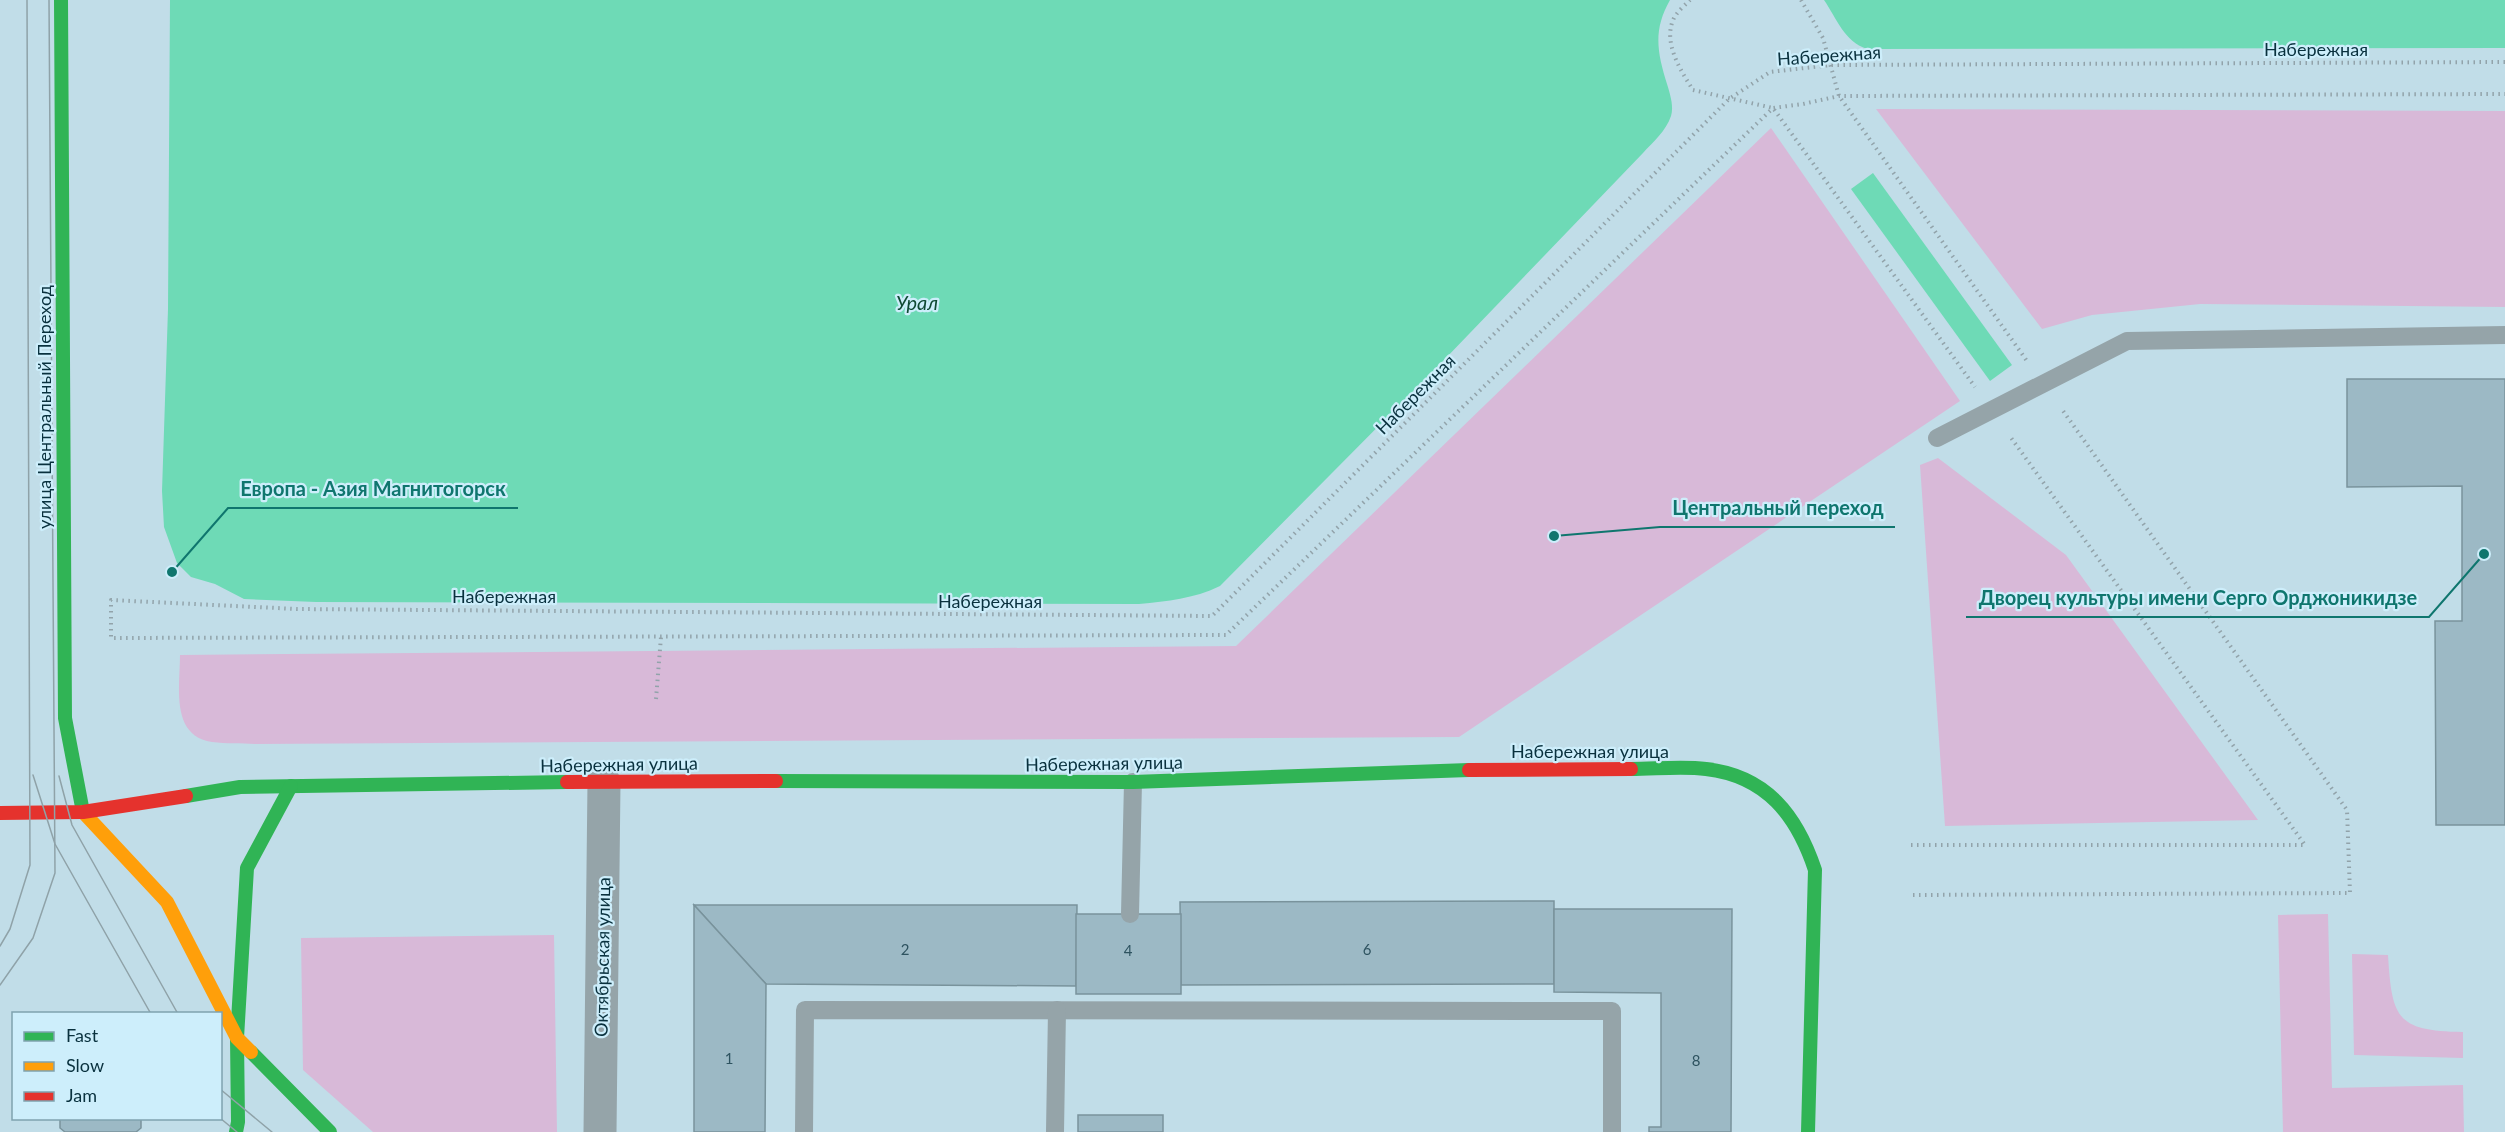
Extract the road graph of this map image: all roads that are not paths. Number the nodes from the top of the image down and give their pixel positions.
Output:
1 (61, 0) edge
2 (2505, 335) edge
3 (1937, 438) dead end
4 (604, 782) junction
5 (1133, 782) junction
6 (291, 786) junction
7 (83, 812) junction
8 (0, 813) edge
9 (1130, 914) dead end
10 (1057, 1010) junction
11 (237, 1038) junction
12 (236, 1132) edge
13 (330, 1132) edge
14 (600, 1132) edge
15 (804, 1132) edge
16 (1055, 1132) edge
17 (1612, 1132) edge
18 (1808, 1132) edge

1 - 7 street, улица Центральный Переход
2 - 3 lane
4 - 5 street, Набережная улица
4 - 6 street, Набережная улица
4 - 14 street, Октябрьская улица
5 - 9 lane
5 - 18 street, Набережная улица
6 - 7 street, Набережная улица
6 - 11 street
7 - 8 street, Набережная улица
7 - 11 street
10 - 15 lane
10 - 16 lane
10 - 17 lane
11 - 12 street
11 - 13 street

